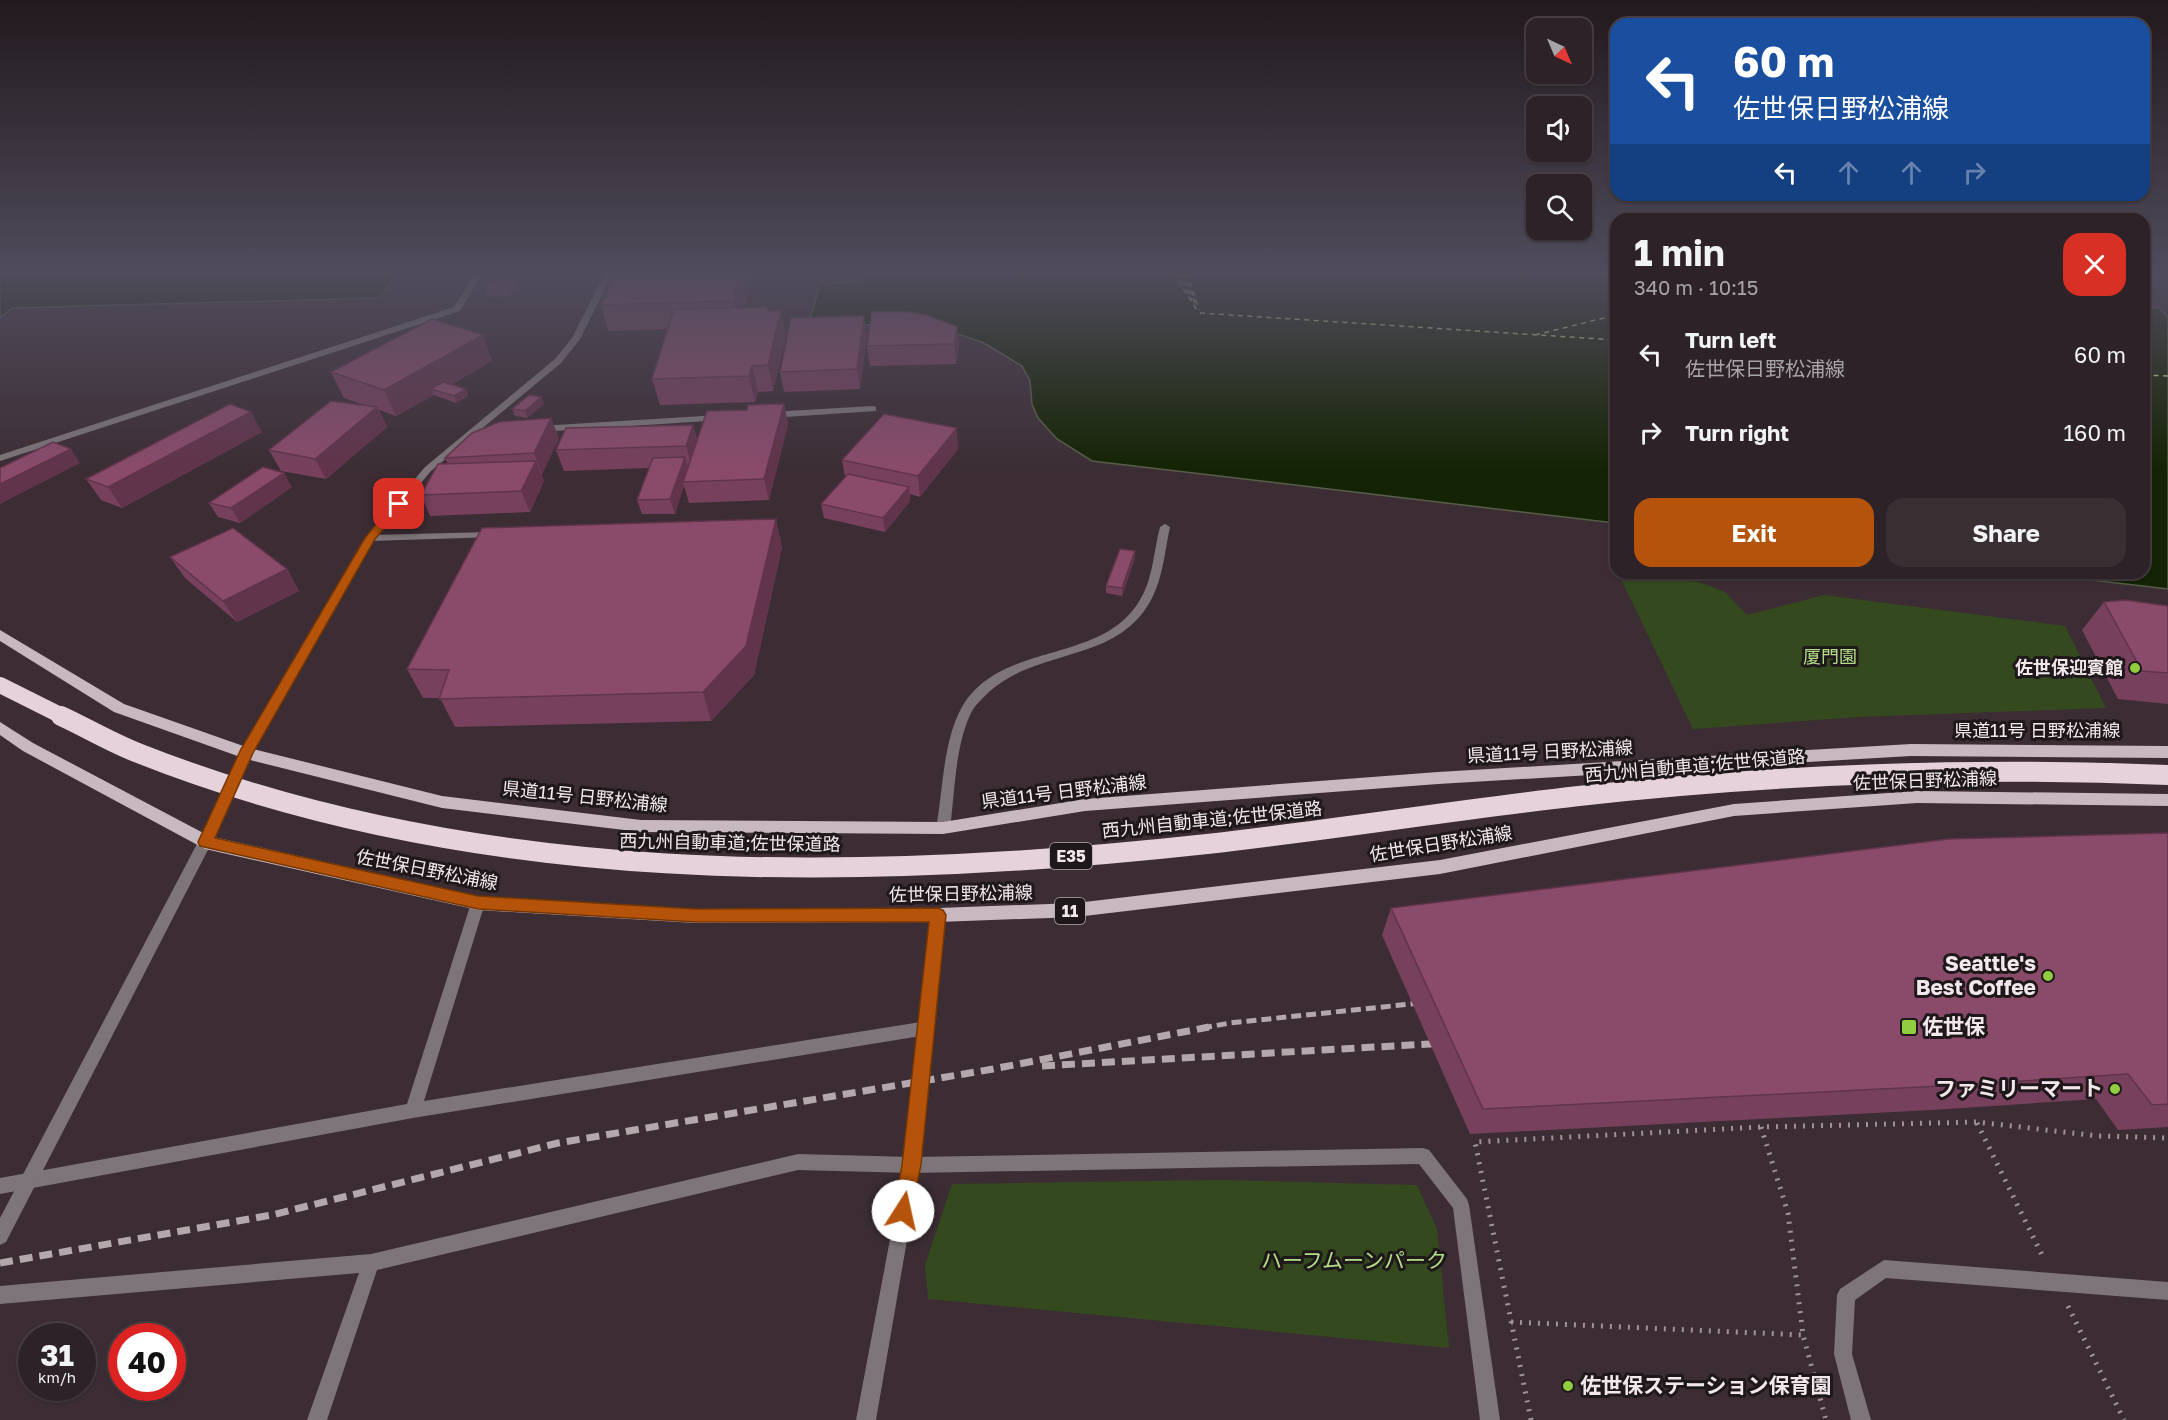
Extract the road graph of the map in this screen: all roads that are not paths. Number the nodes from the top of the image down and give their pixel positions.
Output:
1 (364, 339) edge
2 (576, 339) edge
3 (873, 409) dead end
4 (755, 416) edge
5 (731, 418) edge
6 (531, 430) edge
7 (0, 458) edge
8 (1165, 527) dead end
9 (499, 534) edge
10 (370, 538) junction
11 (0, 635) edge
12 (0, 685) edge
13 (0, 727) edge
14 (2168, 752) edge
15 (246, 753) junction
16 (2168, 775) edge
17 (2168, 800) edge
18 (943, 828) junction
19 (205, 842) junction
20 (478, 903) junction
21 (938, 915) junction
22 (927, 1028) junction
23 (413, 1110) junction
24 (912, 1165) junction
25 (29, 1182) junction
26 (0, 1186) edge
27 (0, 1236) edge
28 (371, 1263) junction
29 (2168, 1291) edge
30 (0, 1295) edge
31 (317, 1420) edge
32 (866, 1420) edge
33 (1490, 1420) edge
34 (1861, 1420) edge

1 - 7 street
2 - 10 street
3 - 4 street
5 - 6 street
8 - 18 street
9 - 10 street
10 - 15 street
11 - 15 main road, 県道11号 日野松浦線
12 - 16 highway, 西九州自動車道;佐世保道路 / E35, bridge
13 - 19 main road, 佐世保日野松浦線 / 11
14 - 18 main road, 県道11号 日野松浦線
15 - 18 main road, 県道11号 日野松浦線
15 - 19 street
17 - 21 main road, 佐世保日野松浦線 / 11
19 - 20 main road, 佐世保日野松浦線 / 11
19 - 25 street
20 - 21 main road, 佐世保日野松浦線 / 11
20 - 23 street
21 - 22 street
22 - 23 street
22 - 24 street
23 - 25 street
24 - 28 street
24 - 32 street
24 - 33 street
25 - 26 street
25 - 27 street
28 - 30 street
28 - 31 street
29 - 34 street

